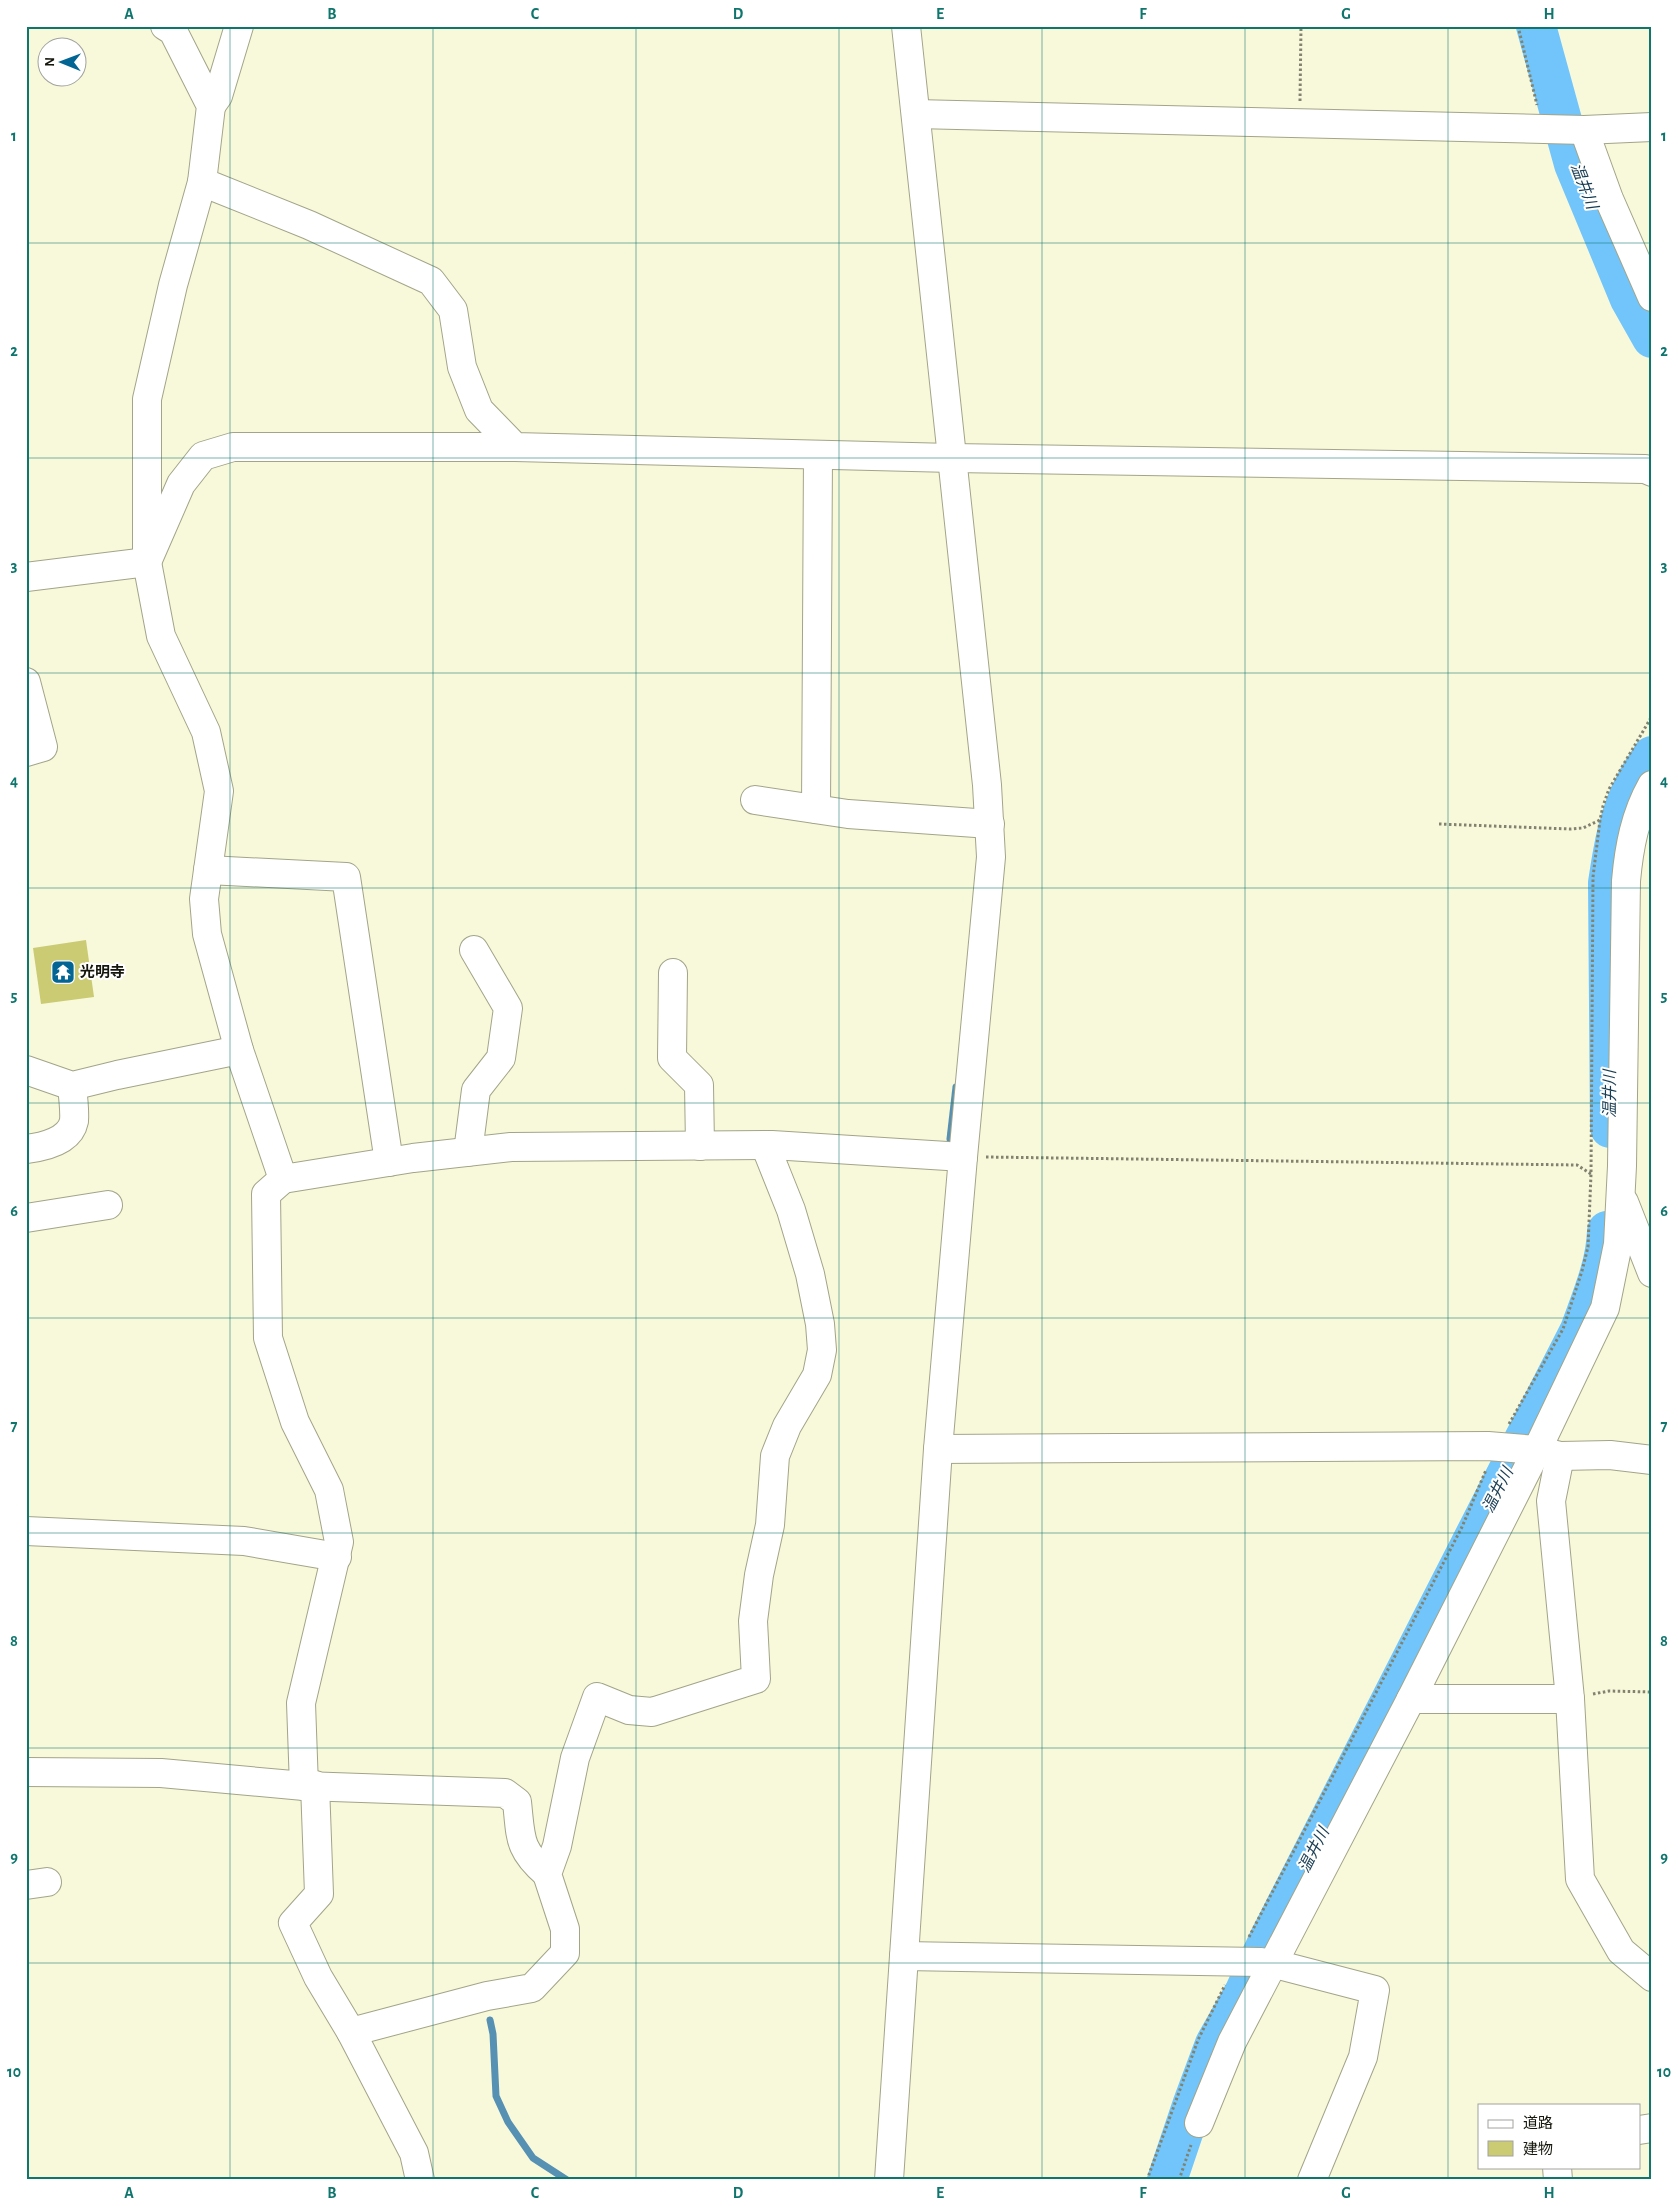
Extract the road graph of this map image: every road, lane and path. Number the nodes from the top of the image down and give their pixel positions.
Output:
1 (165, 26) edge
2 (239, 26) edge
3 (906, 26) edge
4 (1302, 26) edge
5 (1518, 26) edge
6 (210, 106) junction
7 (916, 114) junction
8 (1300, 122) junction
9 (1652, 127) edge
10 (1546, 128) junction
11 (1580, 130) junction
12 (202, 182) junction
13 (1652, 297) edge
14 (515, 446) junction
15 (818, 455) junction
16 (952, 458) junction
17 (1652, 472) edge
18 (147, 562) junction
19 (26, 577) edge
20 (26, 682) edge
21 (26, 752) edge
22 (1652, 785) edge
23 (755, 800) dead end
24 (816, 809) junction
25 (1600, 820) dead end
26 (990, 824) junction
27 (1438, 824) dead end
28 (208, 870) junction
29 (474, 950) dead end
30 (672, 973) dead end
31 (239, 1050) junction
32 (26, 1070) edge
33 (72, 1086) junction
34 (700, 1146) junction
35 (765, 1146) junction
36 (26, 1149) edge
37 (468, 1152) junction
38 (962, 1157) junction
39 (389, 1162) junction
40 (1591, 1174) dead end
41 (282, 1178) junction
42 (1620, 1194) junction
43 (108, 1205) dead end
44 (26, 1218) edge
45 (1652, 1273) edge
46 (938, 1449) junction
47 (1533, 1450) junction
48 (1652, 1460) edge
49 (26, 1531) edge
50 (337, 1557) junction
51 (1652, 1692) edge
52 (1411, 1699) junction
53 (1570, 1699) junction
54 (26, 1772) edge
55 (309, 1786) junction
56 (548, 1874) junction
57 (904, 1956) junction
58 (1275, 1964) junction
59 (1652, 1977) edge
60 (351, 2032) junction
61 (1199, 2123) joint
62 (420, 2180) edge
63 (889, 2180) edge
64 (1180, 2180) edge
65 (1312, 2180) edge

1 - 6 street
2 - 6 street
3 - 7 street
4 - 8 path
5 - 10 path
6 - 12 street
7 - 8 street
7 - 16 street
8 - 10 street
9 - 11 street
10 - 11 street
11 - 13 street
12 - 14 street
12 - 18 street
14 - 15 street
14 - 18 street
15 - 16 street
15 - 24 street
16 - 17 street
16 - 26 street
18 - 19 street
18 - 28 street
20 - 21 street
22 - 42 street
23 - 24 street
24 - 26 street
25 - 27 path
26 - 38 street
28 - 31 street
28 - 39 street
29 - 37 street
30 - 34 street
31 - 33 street
31 - 41 street
32 - 33 street
33 - 36 street
34 - 35 street
34 - 37 street
35 - 38 street
35 - 56 street
37 - 39 street
38 - 40 path
38 - 46 street
39 - 41 street
41 - 50 street
42 - 45 street
42 - 47 street
43 - 44 street
46 - 47 street
46 - 57 street
47 - 48 street
47 - 52 street
47 - 53 street
49 - 50 street
50 - 55 street
51 - 53 path
52 - 53 street
52 - 58 street
53 - 59 street
54 - 55 street
55 - 56 street
55 - 60 street
56 - 60 street
57 - 58 street
57 - 63 street
58 - 61 street
58 - 65 street
60 - 62 street
61 - 64 path

